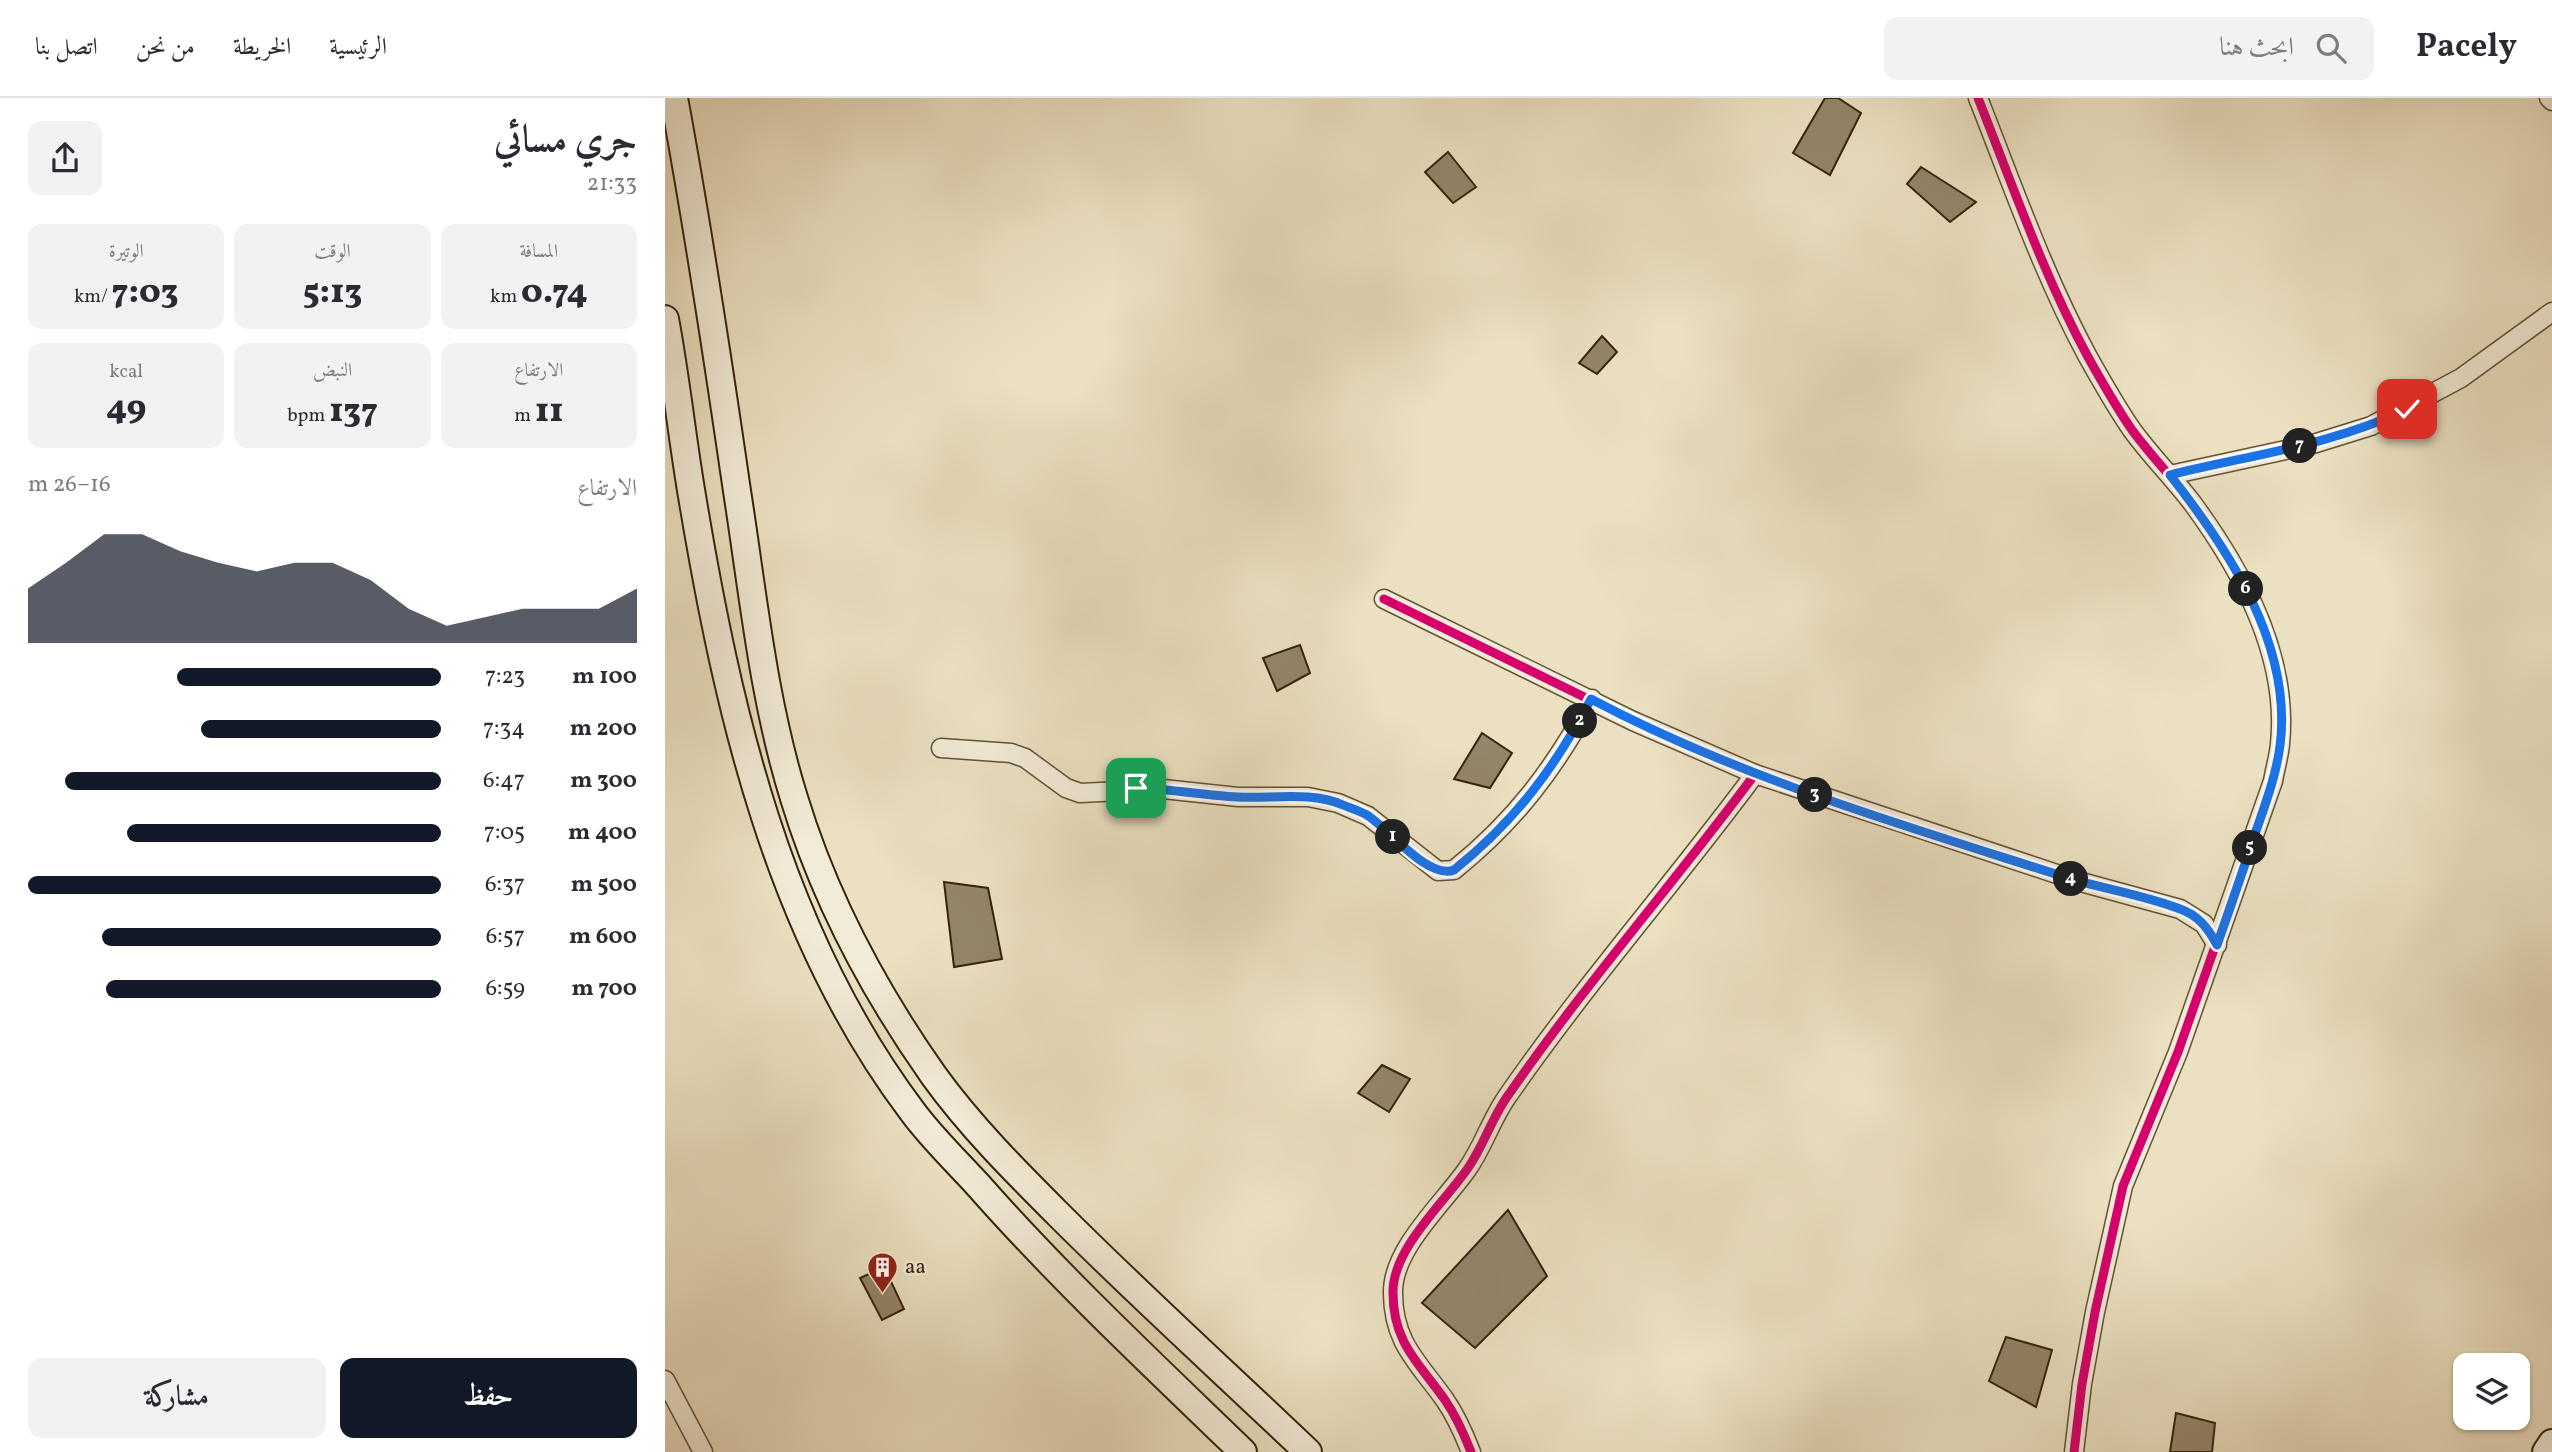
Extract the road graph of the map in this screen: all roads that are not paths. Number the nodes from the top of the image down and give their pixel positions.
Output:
1 (674, 98) edge
2 (1978, 98) edge
3 (2552, 312) edge
4 (665, 319) edge
5 (719, 370) junction
6 (675, 375) junction
7 (2170, 475) junction
8 (1384, 599) dead end
9 (1591, 699) junction
10 (941, 748) dead end
11 (1755, 775) junction
12 (2217, 945) junction
13 (665, 1380) edge
14 (2552, 1443) edge
15 (703, 1452) edge
16 (1243, 1452) edge
17 (1308, 1452) edge
18 (1471, 1452) edge
19 (2074, 1452) edge
20 (2546, 1452) edge

1 - 5 main road
2 - 7 street
3 - 7 street
4 - 6 main road
5 - 6 main road
5 - 17 main road
6 - 16 main road
7 - 12 street
8 - 9 street
9 - 10 street
9 - 11 street
11 - 12 street
11 - 18 street
12 - 19 street
13 - 15 street
14 - 20 main road

